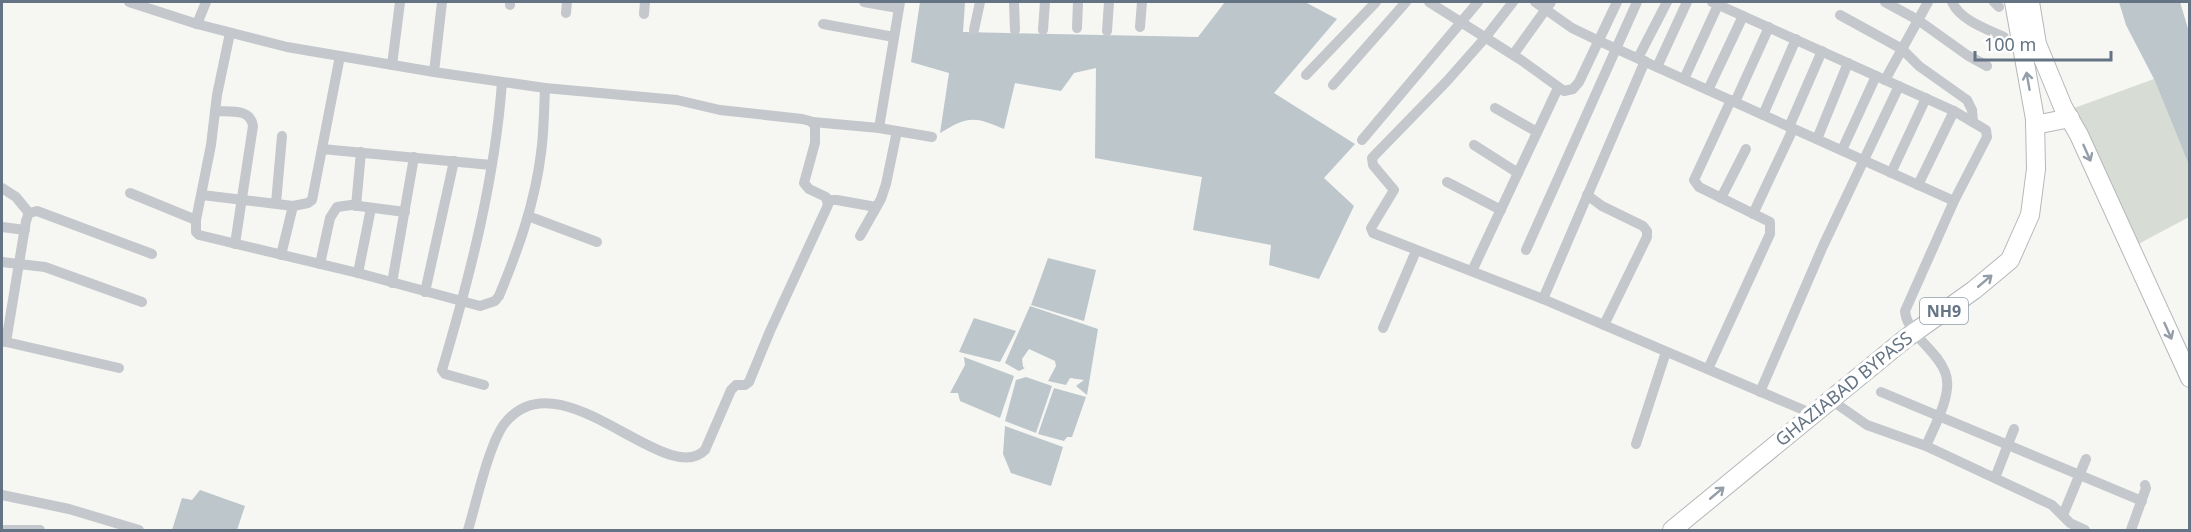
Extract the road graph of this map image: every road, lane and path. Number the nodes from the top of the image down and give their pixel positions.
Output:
1 (129, 2) edge
2 (206, 2) edge
3 (400, 2) edge
4 (442, 2) edge
5 (567, 2) edge
6 (645, 2) edge
7 (864, 2) edge
8 (980, 2) edge
9 (1014, 2) edge
10 (1045, 2) edge
11 (1078, 2) edge
12 (1109, 2) edge
13 (1142, 2) edge
14 (1376, 2) edge
15 (1406, 2) edge
16 (1430, 2) edge
17 (1478, 2) edge
18 (1513, 2) edge
19 (1535, 2) edge
20 (1617, 2) edge
21 (1637, 2) edge
22 (1666, 2) edge
23 (1687, 2) edge
24 (1885, 2) edge
25 (1928, 2) edge
26 (1952, 2) edge
27 (2030, 2) edge
28 (1715, 3) edge
29 (2002, 3) edge
30 (899, 5) edge
31 (1547, 5) edge
32 (566, 13) dead end
33 (644, 14) dead end
34 (1840, 15) dead end
35 (1743, 16) junction
36 (1918, 20) junction
37 (1461, 23) junction
38 (197, 24) junction
39 (823, 24) dead end
40 (1140, 27) dead end
41 (1768, 27) junction
42 (1077, 28) dead end
43 (974, 30) dead end
44 (1015, 30) dead end
45 (1043, 30) dead end
46 (1107, 31) dead end
47 (230, 33) junction
48 (894, 37) junction
49 (2004, 37) dead end
50 (1485, 38) junction
51 (1796, 39) junction
52 (1599, 41) junction
53 (1616, 49) junction
54 (1902, 49) junction
55 (1822, 51) junction
56 (1513, 55) junction
57 (339, 56) junction
58 (1641, 60) junction
59 (1848, 63) junction
60 (392, 65) junction
61 (1987, 66) dead end
62 (1657, 67) junction
63 (434, 72) junction
64 (1306, 75) dead end
65 (1880, 78) junction
66 (1684, 79) junction
67 (502, 82) junction
68 (1333, 85) dead end
69 (1899, 86) junction
70 (545, 88) junction
71 (1558, 88) junction
72 (1708, 90) junction
73 (1926, 98) junction
74 (1733, 101) junction
75 (1495, 108) dead end
76 (215, 111) junction
77 (1954, 111) junction
78 (1763, 115) junction
79 (2070, 118) junction
80 (813, 122) junction
81 (1973, 122) junction
82 (2035, 125) junction
83 (879, 128) junction
84 (1791, 128) junction
85 (897, 131) junction
86 (1537, 132) junction
87 (282, 136) dead end
88 (932, 137) dead end
89 (1817, 139) junction
90 (1362, 140) dead end
91 (1474, 145) dead end
92 (1746, 148) dead end
93 (322, 149) junction
94 (1842, 150) junction
95 (361, 152) junction
96 (414, 157) junction
97 (1864, 160) junction
98 (454, 161) junction
99 (491, 165) junction
100 (1518, 173) junction
101 (1891, 173) junction
102 (1447, 182) dead end
103 (1918, 185) junction
104 (2, 188) edge
105 (130, 193) dead end
106 (202, 195) junction
107 (1587, 195) junction
108 (1721, 198) junction
109 (243, 199) junction
110 (828, 200) junction
111 (1954, 201) junction
112 (276, 203) junction
113 (293, 206) junction
114 (356, 206) junction
115 (876, 207) junction
116 (371, 208) junction
117 (1501, 210) junction
118 (405, 212) junction
119 (29, 213) junction
120 (1753, 214) junction
121 (528, 216) junction
122 (196, 220) junction
123 (2, 227) edge
124 (25, 230) junction
125 (860, 236) dead end
126 (597, 242) dead end
127 (235, 244) junction
128 (1526, 250) dead end
129 (1416, 251) junction
130 (152, 254) dead end
131 (281, 255) junction
132 (2, 262) edge
133 (19, 264) junction
134 (320, 264) junction
135 (1472, 271) junction
136 (358, 273) junction
137 (393, 283) junction
138 (425, 292) junction
139 (1543, 299) junction
140 (142, 302) dead end
141 (462, 303) junction
142 (1604, 325) junction
143 (1383, 328) dead end
144 (1914, 332) junction
145 (4, 342) edge
146 (1666, 352) junction
147 (119, 368) dead end
148 (1708, 369) junction
149 (2190, 378) edge
150 (484, 386) dead end
151 (1760, 392) junction
152 (1881, 392) dead end
153 (1831, 400) junction
154 (1813, 414) junction
155 (1938, 416) junction
156 (2014, 429) dead end
157 (1636, 444) dead end
158 (1926, 446) junction
159 (2009, 446) junction
160 (2086, 459) dead end
161 (2079, 473) junction
162 (1995, 478) junction
163 (2145, 484) dead end
164 (2, 495) edge
165 (2142, 501) junction
166 (2063, 515) junction
167 (2, 530) edge
168 (40, 531) edge
169 (139, 531) edge
170 (468, 531) edge
171 (1672, 531) edge
172 (2085, 531) edge
173 (2131, 531) edge

1 - 38 street
2 - 38 street
3 - 60 street
4 - 63 street
5 - 32 street
6 - 33 street
7 - 30 street
8 - 43 street
9 - 44 street
10 - 45 street
11 - 42 street
12 - 46 street
13 - 40 street
14 - 64 street
15 - 68 street
16 - 37 street
17 - 37 street
18 - 50 street
19 - 31 street
20 - 52 street
21 - 53 street
22 - 58 street
23 - 62 street
24 - 36 street
25 - 36 street
26 - 49 street
27 - 79 highway
28 - 35 street
28 - 66 street
82 -> 29 highway, GHAZIABAD BYPASS / NH9
30 - 48 street
31 - 52 street
31 - 56 street
34 - 54 street
35 - 41 street
35 - 72 street
36 - 54 street
36 - 61 street
37 - 50 street
37 - 90 street
38 - 47 street
39 - 48 street
41 - 51 street
41 - 74 street
47 - 57 street
47 - 76 street
48 - 83 street
50 - 56 street
50 - 129 street
51 - 55 street
51 - 78 street
52 - 53 street
52 - 71 street
53 - 58 street
53 - 128 street
54 - 65 street
54 - 81 street
55 - 59 street
55 - 84 street
56 - 71 street
57 - 60 street
57 - 93 street
58 - 62 street
58 - 107 street
59 - 65 street
59 - 89 street
60 - 63 street
62 - 66 street
63 - 67 street
65 - 69 street
65 - 94 street
66 - 72 street
67 - 70 street
67 - 99 street
69 - 73 street
69 - 97 street
70 - 80 street
70 - 121 street
71 - 86 street
72 - 74 street
73 - 77 street
73 - 101 street
74 - 78 street
74 - 108 street
75 - 86 street
76 - 106 street
76 - 109 street
77 - 81 street
77 - 103 street
78 - 84 street
79 - 82 highway
79 -> 149 highway
80 - 83 street
80 - 110 street
81 - 111 street
144 -> 82 highway, GHAZIABAD BYPASS / NH9
83 - 85 street
84 - 89 street
84 - 120 street
85 - 88 street
85 - 115 street
86 - 100 street
87 - 112 street
89 - 94 street
91 - 100 street
92 - 108 street
93 - 95 street
93 - 113 street
94 - 97 street
95 - 96 street
95 - 114 street
96 - 98 street
96 - 118 street
97 - 101 street
97 - 151 street
98 - 99 street
98 - 138 street
99 - 141 street
100 - 117 street
101 - 103 street
102 - 117 street
103 - 111 street
104 - 119 street
105 - 122 street
106 - 109 street
106 - 122 street
107 - 139 street
107 - 142 street
108 - 120 street
109 - 112 street
109 - 127 street
110 - 115 street
110 - 170 street
111 - 144 street
112 - 113 street
113 - 131 street
114 - 116 street
114 - 134 street
115 - 125 street
116 - 118 street
116 - 136 street
117 - 135 street
118 - 137 street
119 - 124 street
119 - 130 street
120 - 148 street
121 - 126 street
121 - 141 street
122 - 127 street
123 - 124 street
124 - 133 street
127 - 131 street
129 - 135 street
129 - 143 street
131 - 134 street
132 - 133 street
133 - 140 street
133 - 145 street
134 - 136 street
135 - 139 street
136 - 137 street
137 - 138 street
138 - 141 street
139 - 142 street
141 - 150 street
142 - 146 street
144 - 153 highway, GHAZIABAD BYPASS / NH9
144 - 155 street
145 - 147 street
146 - 148 street
146 - 157 street
148 - 151 street
151 - 154 street
152 - 155 street
153 - 154 highway, GHAZIABAD BYPASS / NH9
153 - 158 street
171 -> 154 highway, GHAZIABAD BYPASS / NH9
155 - 158 street
155 - 159 street
156 - 159 street
158 - 162 street
159 - 161 street
159 - 162 street
160 - 161 street
161 - 165 street
161 - 166 street
162 - 166 street
163 - 165 street
164 - 169 street
165 - 173 street
166 - 172 street
167 - 168 street

